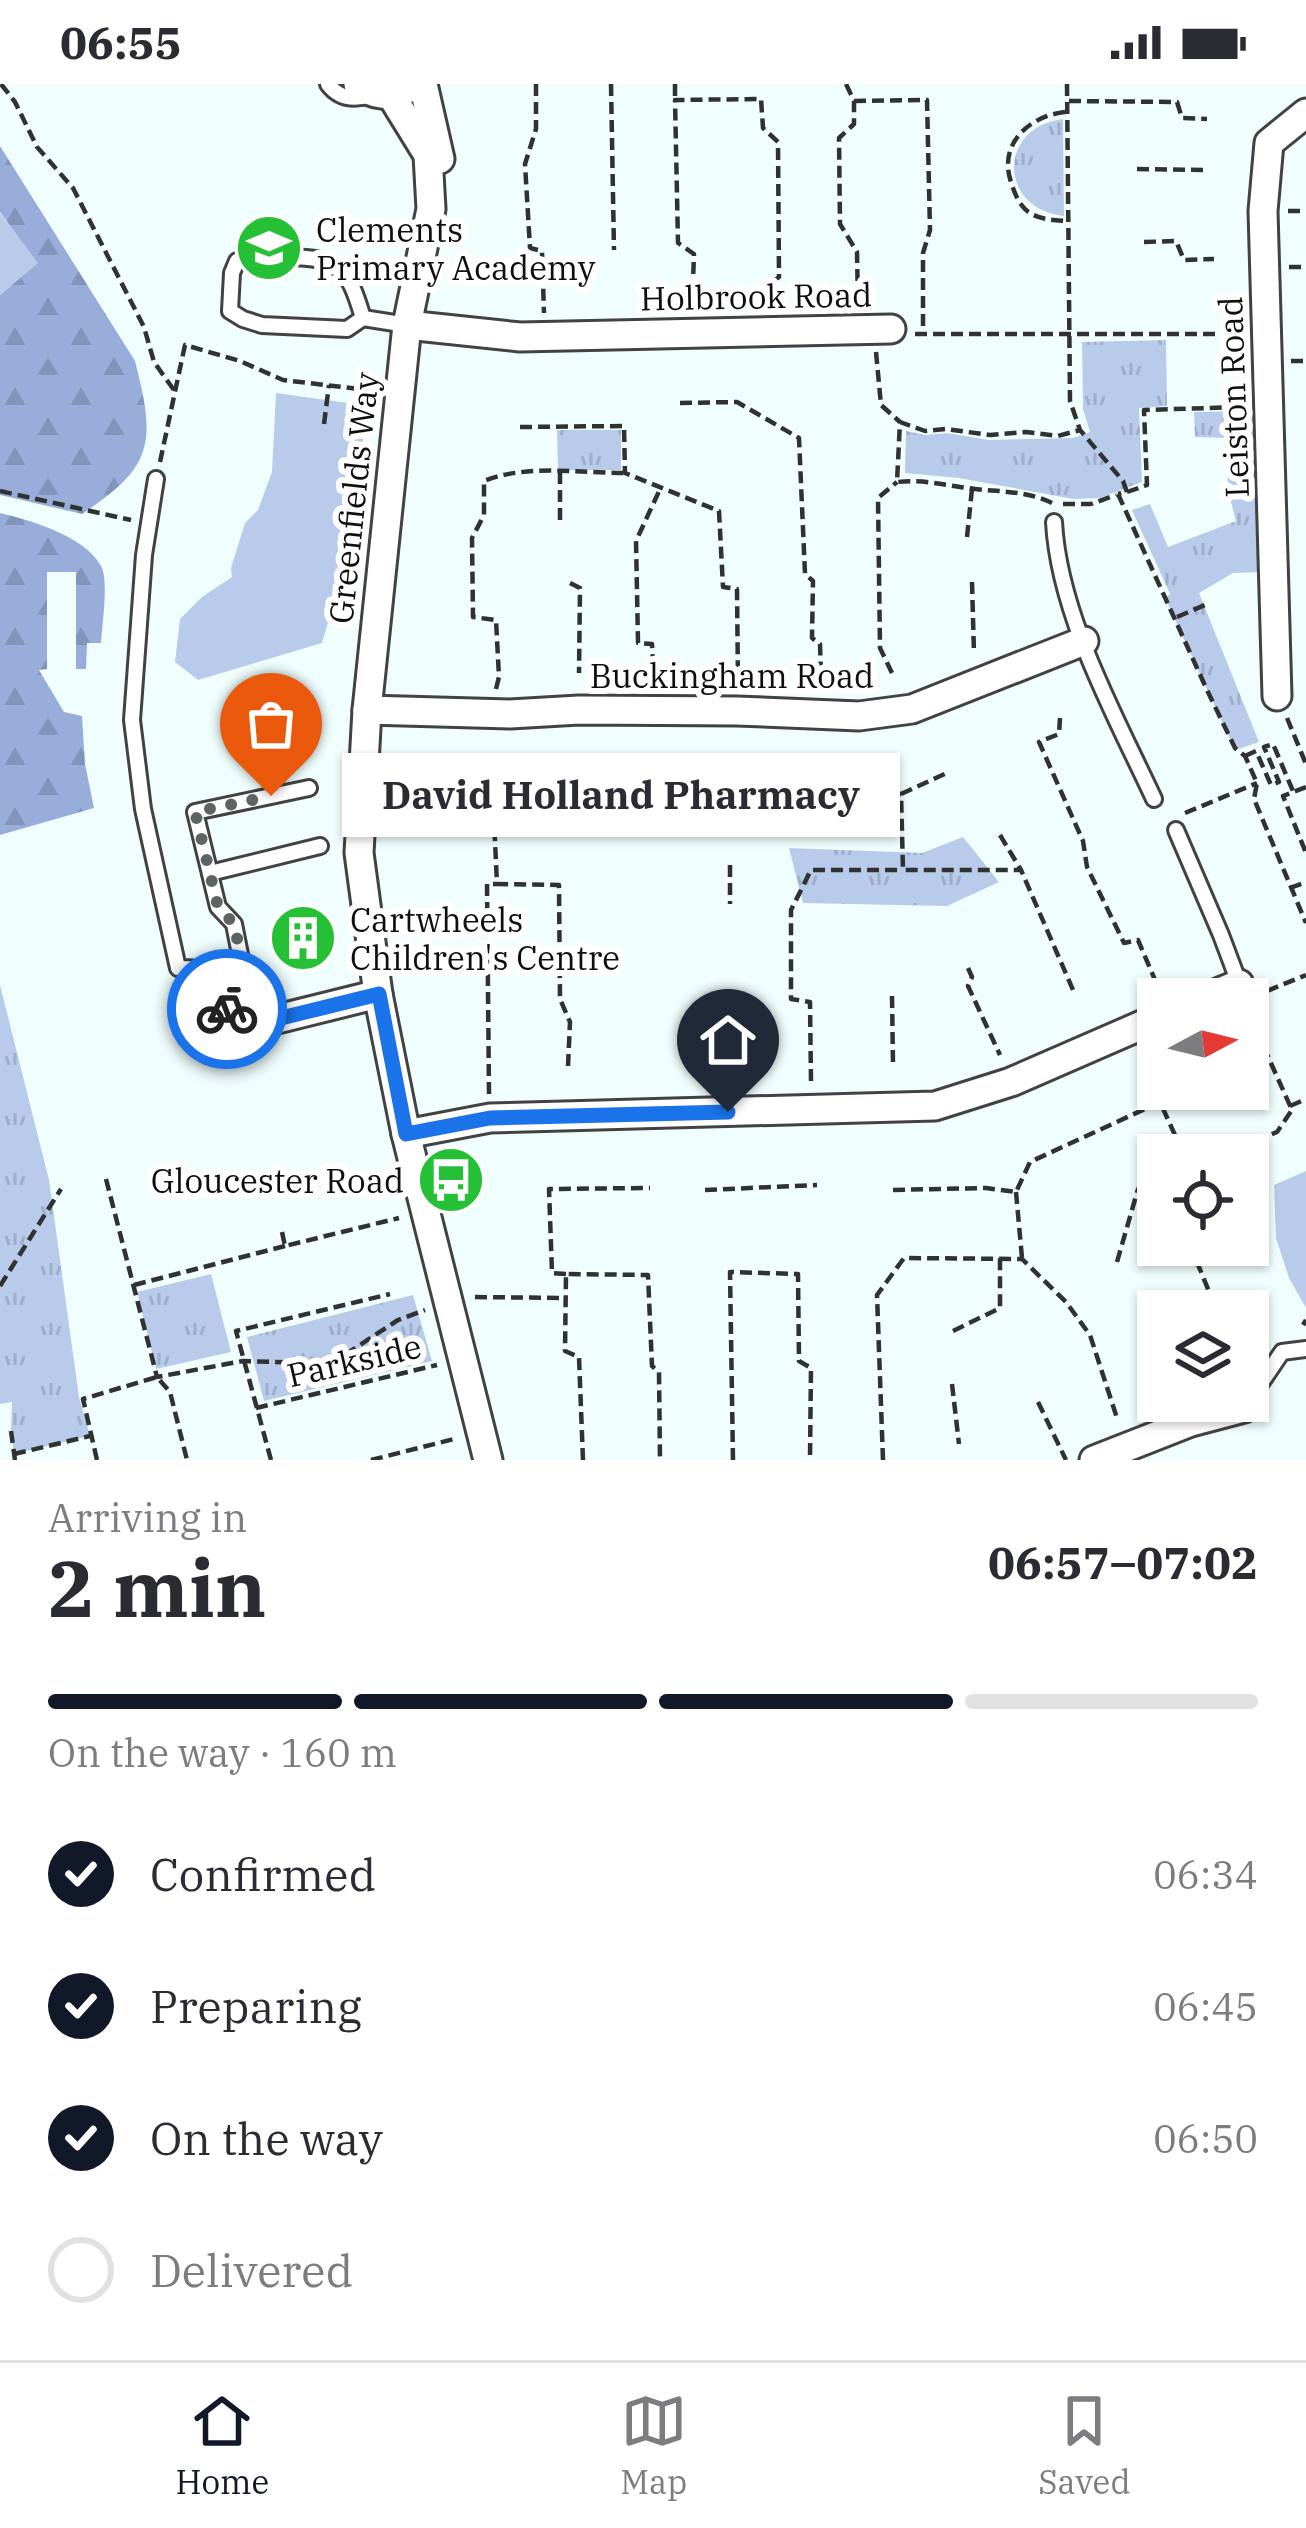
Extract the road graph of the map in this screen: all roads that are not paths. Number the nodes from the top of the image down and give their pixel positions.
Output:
1 (328, 84) edge
2 (393, 88) edge
3 (1306, 113) edge
4 (363, 318) junction
5 (407, 326) junction
6 (875, 329) road end
7 (156, 479) road end
8 (1054, 522) dead end
9 (1084, 640) junction
10 (1277, 696) road end
11 (367, 710) junction
12 (309, 788) dead end
13 (1154, 799) dead end
14 (1174, 825) road end
15 (320, 845) dead end
16 (210, 873) junction
17 (1241, 978) edge
18 (379, 994) junction
19 (224, 996) junction
20 (1137, 1027) edge
21 (406, 1134) junction
22 (1306, 1349) edge
23 (1269, 1371) edge
24 (1191, 1422) edge
25 (485, 1446) edge
26 (1094, 1460) edge

1 - 2 lane
2 - 5 street, Greenfields Way
3 - 10 street, Leiston Road
4 - 4 lane
4 - 5 lane
5 - 6 street, Holbrook Road
5 - 11 street, Greenfields Way
7 - 19 lane
8 - 9 lane
9 - 11 street, Buckingham Road
9 - 13 lane
11 - 18 street, Greenfields Way
12 - 16 lane
14 - 17 lane
15 - 16 lane
16 - 19 lane
18 - 19 street
18 - 21 street, Greenfields Way
20 - 21 street
21 - 25 street, Greenfields Way
22 - 23 lane
24 - 26 street

